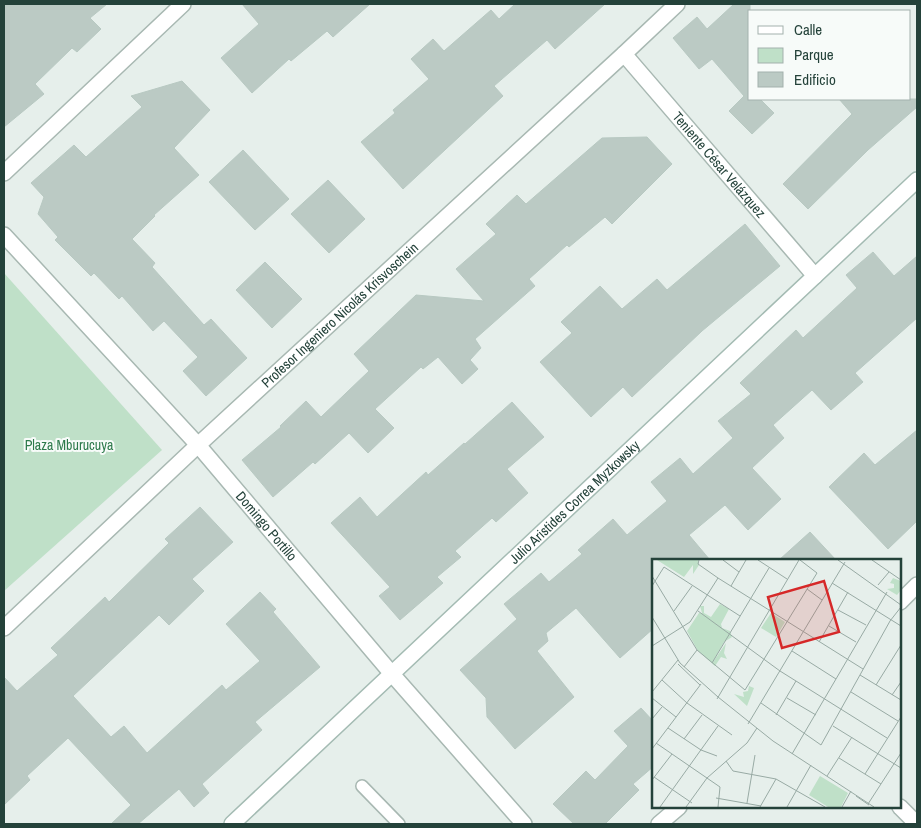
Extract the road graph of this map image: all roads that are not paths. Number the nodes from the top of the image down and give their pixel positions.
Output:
1 (183, 4) edge
2 (677, 4) edge
3 (624, 54) junction
4 (4, 173) edge
5 (917, 180) edge
6 (4, 235) edge
7 (815, 276) junction
8 (198, 445) junction
9 (917, 584) edge
10 (901, 601) edge
11 (4, 628) edge
12 (392, 674) junction
13 (362, 786) dead end
14 (678, 808) edge
15 (901, 808) edge
16 (232, 824) edge
17 (399, 824) edge
18 (524, 824) edge
19 (659, 824) edge
20 (916, 824) edge

1 - 4 street
2 - 3 street, Profesor Ingeniero Nicolás Krisvoschein
3 - 7 street, Teniente César Velázquez
3 - 8 street, Profesor Ingeniero Nicolás Krisvoschein
5 - 7 street, Julio Aristides Correa Myzkowsky
6 - 8 street, Domingo Portillo
7 - 12 street, Julio Aristides Correa Myzkowsky
8 - 11 street, Profesor Ingeniero Nicolás Krisvoschein
8 - 12 street, Domingo Portillo
9 - 10 street
12 - 16 street, Julio Aristides Correa Myzkowsky
12 - 18 street, Domingo Portillo
13 - 17 lane
14 - 19 street
15 - 20 street

